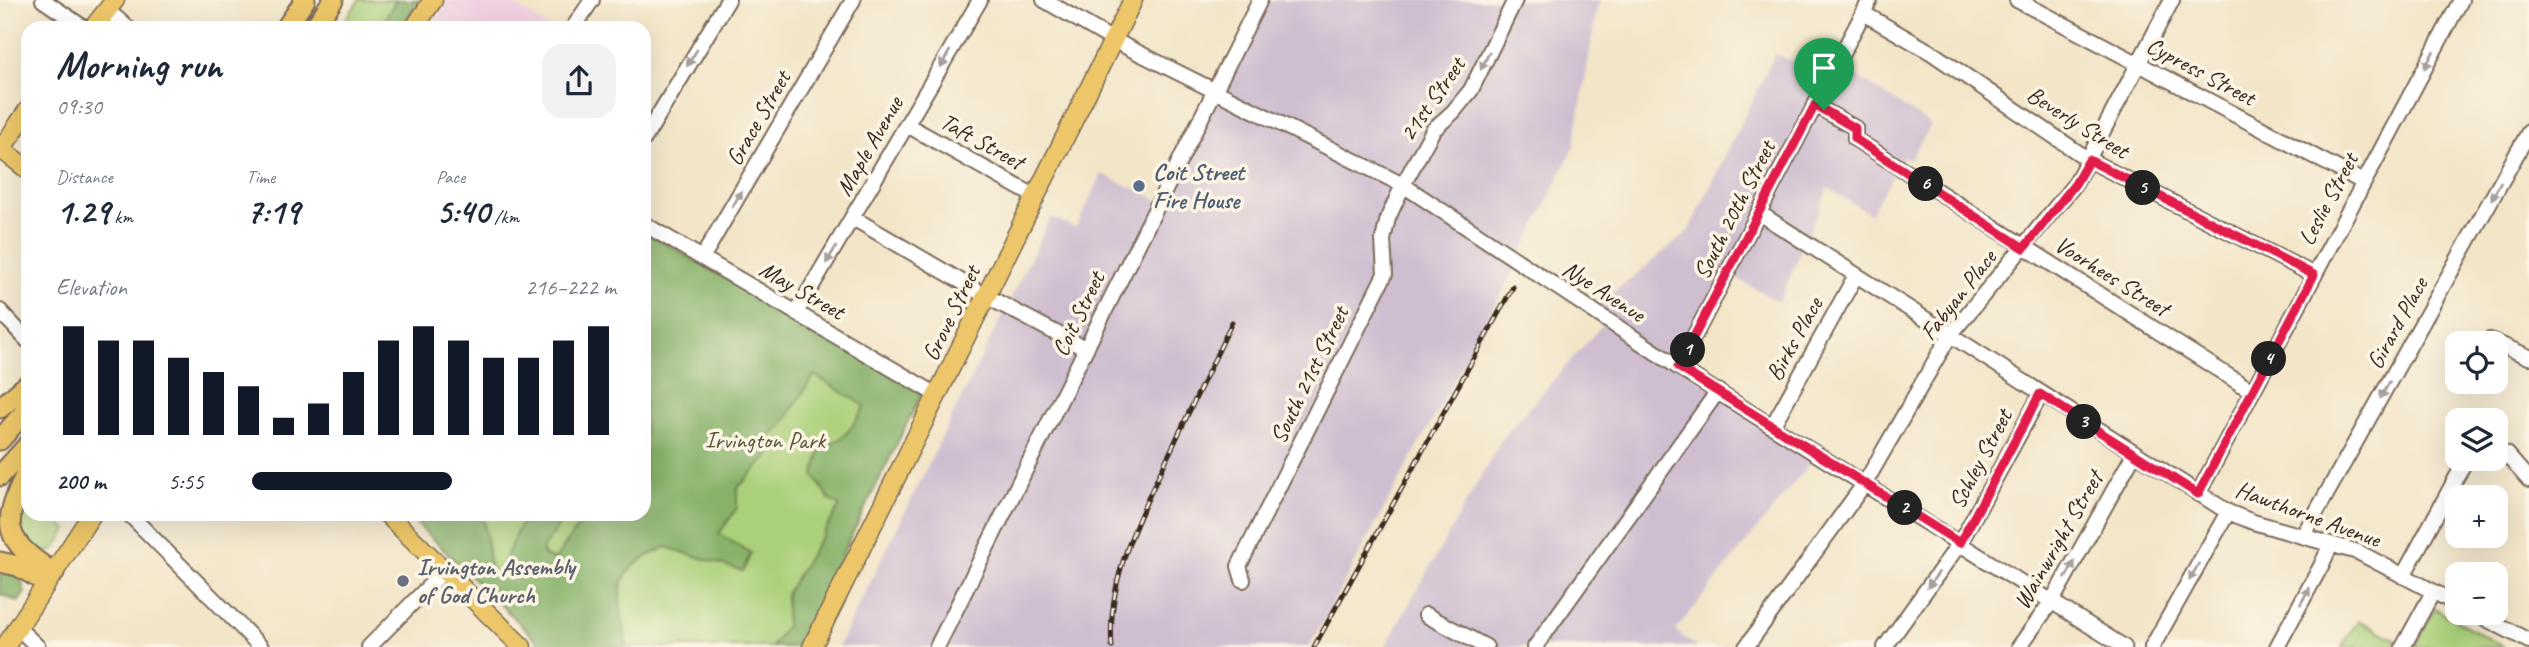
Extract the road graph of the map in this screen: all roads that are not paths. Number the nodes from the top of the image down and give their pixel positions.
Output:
1 (43, 0) edge
2 (305, 0) edge
3 (333, 0) edge
4 (433, 0) edge
5 (592, 0) edge
6 (727, 0) edge
7 (853, 0) edge
8 (980, 0) edge
9 (1044, 0) edge
10 (1133, 0) edge
11 (1260, 0) edge
12 (1515, 0) edge
13 (2017, 0) edge
14 (2172, 0) edge
15 (2461, 0) edge
16 (111, 5) edge
17 (1866, 7) edge
18 (74, 21) edge
19 (98, 21) edge
20 (123, 21) edge
21 (291, 21) edge
22 (319, 21) edge
23 (419, 21) edge
24 (578, 21) edge
25 (1113, 40) junction
26 (2139, 64) junction
27 (1214, 91) junction
28 (1815, 105) junction
29 (21, 120) edge
30 (907, 125) junction
31 (651, 127) edge
32 (2529, 132) edge
33 (0, 149) edge
34 (2524, 150) edge
35 (2089, 160) junction
36 (21, 165) edge
37 (2363, 182) junction
38 (1404, 185) junction
39 (1036, 197) junction
40 (1759, 213) junction
41 (853, 218) junction
42 (651, 228) edge
43 (2024, 248) junction
44 (702, 258) junction
45 (1856, 275) junction
46 (2314, 275) junction
47 (986, 296) junction
48 (0, 311) edge
49 (796, 313) junction
50 (21, 334) edge
51 (1950, 335) junction
52 (2508, 348) edge
53 (1086, 349) junction
54 (2529, 357) edge
55 (1678, 367) junction
56 (21, 390) edge
57 (1718, 391) junction
58 (2252, 391) junction
59 (2040, 394) junction
60 (937, 396) junction
61 (0, 408) edge
62 (21, 416) edge
63 (1773, 425) junction
64 (0, 440) edge
65 (21, 452) edge
66 (2134, 454) junction
67 (2508, 456) edge
68 (2460, 471) edge
69 (0, 475) edge
70 (2529, 480) edge
71 (21, 482) edge
72 (1865, 483) junction
73 (2198, 494) junction
74 (2228, 512) junction
75 (87, 521) edge
76 (136, 521) edge
77 (394, 521) edge
78 (2303, 536) junction
79 (1960, 543) junction
80 (2331, 544) junction
81 (0, 562) edge
82 (444, 572) junction
83 (2403, 576) junction
84 (50, 578) junction
85 (1243, 580) dead end
86 (2433, 592) junction
87 (2445, 598) edge
88 (2052, 601) junction
89 (1426, 615) dead end
90 (2495, 625) edge
91 (18, 628) junction
92 (2528, 644) edge
93 (5, 647) edge
94 (38, 647) edge
95 (261, 647) edge
96 (369, 647) edge
97 (522, 647) edge
98 (812, 647) edge
99 (937, 647) edge
100 (1486, 647) edge
101 (1535, 647) edge
102 (1746, 647) edge
103 (1885, 647) edge
104 (2019, 647) edge
105 (2124, 647) edge
106 (2152, 647) edge
107 (2277, 647) edge
108 (2403, 647) edge

1 - 18 street
2 - 21 highway
3 - 22 highway
4 - 23 main road
5 - 24 street
6 -> 31 street
44 -> 7 street, Grace Street
8 -> 30 street, Maple Avenue
9 - 25 street, Nye Avenue
10 - 25 main road, Grove Street
11 - 27 street, Coit Street
12 -> 38 street, 21st Street
13 - 26 street, Cypress Street
14 - 26 street, Fabyan Place
15 -> 37 street, Leslie Street
16 - 19 main road
16 - 20 street
17 - 28 street, South 20th Street
17 - 35 street, Beverly Street
25 - 27 street, Nye Avenue
25 - 39 main road, Grove Street
26 - 35 street, Fabyan Place
26 - 37 street, Cypress Street
27 - 38 street, Nye Avenue
27 - 53 street, Coit Street
28 - 40 street, South 20th Street
28 - 43 street, Voorhees Street
29 - 33 main road
30 - 39 street, Taft Street
30 - 41 street, Maple Avenue
32 - 34 street, Girard Place
33 - 36 main road
34 -> 78 street, Girard Place
35 - 43 street, Fabyan Place
35 - 46 street, Beverly Street
37 - 46 street, Leslie Street
38 - 55 street, Nye Avenue
38 - 85 street, South 21st Street
39 - 47 main road, Grove Street
40 - 45 street, Hawthorne Avenue
40 - 55 street, South 20th Street
41 - 47 street
41 -> 49 street, Maple Avenue
42 - 44 street, May Street
43 - 51 street, Fabyan Place
43 - 58 street, Voorhees Street
44 - 49 street, May Street
45 - 51 street, Hawthorne Avenue
45 - 63 street, Birks Place
46 - 58 street, Leslie Street
47 - 53 street
47 - 60 main road, Grove Street
48 - 50 street
49 - 60 street, May Street
51 - 59 street, Hawthorne Avenue
51 - 72 street, Fabyan Place
52 - 54 street
53 - 99 street, Coit Street
55 - 57 street, Nye Avenue
56 - 61 highway
57 - 63 street, Nye Avenue
57 - 101 street
58 - 73 street, Leslie Street
59 - 66 street, Hawthorne Avenue
59 - 79 street, Schley Street
60 - 98 main road, Grove Street
62 - 64 highway
63 - 72 street, Nye Avenue
65 - 69 highway
66 - 73 street, Hawthorne Avenue
88 -> 66 street, Wainwright Street
67 - 70 street
68 - 83 street
71 - 84 highway
72 - 79 street, Nye Avenue
72 - 102 street, Fabyan Place
73 - 74 street, Hawthorne Avenue
74 - 78 street, Hawthorne Avenue
74 -> 106 street
75 - 84 main road
76 - 95 street
77 - 82 main road
78 - 80 street, Hawthorne Avenue
79 - 88 street, Nye Avenue
79 -> 103 street, Schley Street
80 - 83 street, Hawthorne Avenue
107 -> 80 street
81 - 84 highway
82 - 96 street
82 - 97 main road
83 - 86 street, Hawthorne Avenue
84 - 91 main road
86 - 87 street, Hawthorne Avenue
86 - 108 street
88 - 104 street, Wainwright Street
88 - 105 street, Nye Avenue
89 - 100 street
90 - 92 street
91 - 93 main road
91 - 94 street

